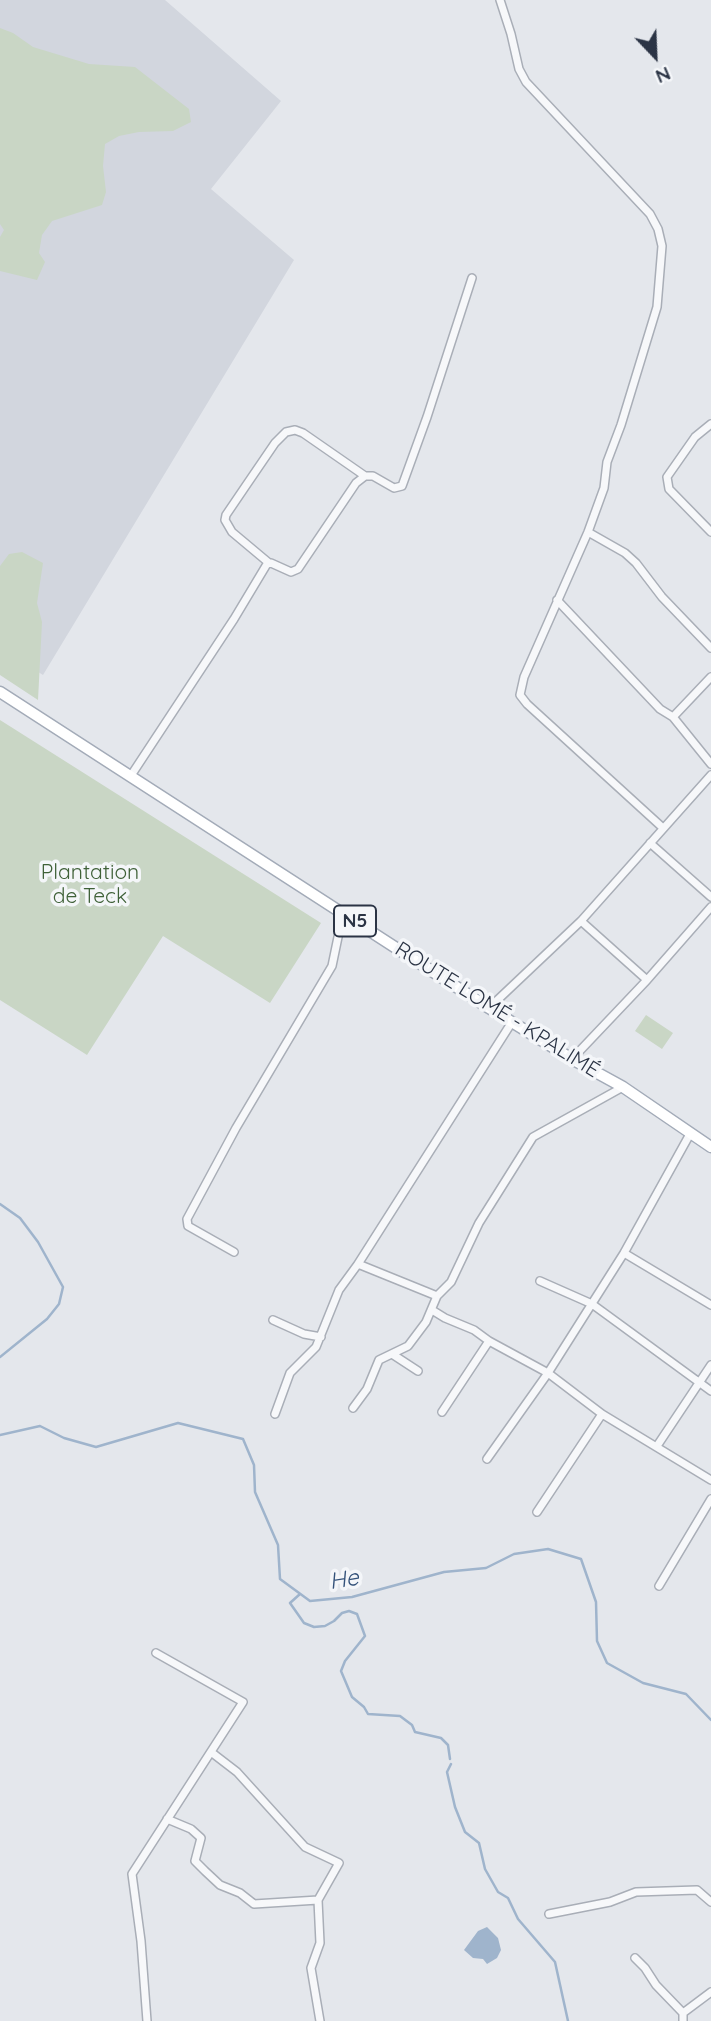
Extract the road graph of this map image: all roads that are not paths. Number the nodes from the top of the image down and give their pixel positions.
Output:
1 (500, 0) edge
2 (472, 278) dead end
3 (711, 424) edge
4 (365, 476) junction
5 (588, 532) junction
6 (711, 532) edge
7 (269, 563) junction
8 (557, 600) junction
9 (711, 648) edge
10 (711, 677) edge
11 (0, 692) edge
12 (673, 717) junction
13 (711, 764) edge
14 (711, 775) edge
15 (130, 777) junction
16 (663, 828) junction
17 (650, 843) junction
18 (711, 897) edge
19 (711, 907) edge
20 (343, 912) junction
21 (581, 921) junction
22 (647, 980) junction
23 (489, 1007) junction
24 (512, 1021) junction
25 (572, 1059) junction
26 (623, 1087) junction
27 (690, 1134) junction
28 (711, 1147) edge
29 (234, 1252) dead end
30 (624, 1253) junction
31 (358, 1264) junction
32 (540, 1281) dead end
33 (437, 1296) junction
34 (592, 1304) junction
35 (711, 1305) edge
36 (432, 1310) junction
37 (273, 1320) dead end
38 (321, 1338) junction
39 (489, 1341) junction
40 (392, 1354) junction
41 (711, 1365) edge
42 (418, 1371) dead end
43 (548, 1373) junction
44 (699, 1383) junction
45 (711, 1391) edge
46 (353, 1408) dead end
47 (442, 1412) dead end
48 (275, 1413) dead end
49 (601, 1414) junction
50 (657, 1446) junction
51 (487, 1459) dead end
52 (711, 1480) edge
53 (711, 1499) edge
54 (537, 1513) dead end
55 (659, 1586) dead end
56 (156, 1653) dead end
57 (211, 1752) junction
58 (167, 1819) junction
59 (318, 1900) junction
60 (711, 1902) edge
61 (548, 1914) dead end
62 (635, 1958) dead end
63 (711, 1992) edge
64 (683, 2017) edge
65 (147, 2021) edge
66 (320, 2021) edge

1 - 5 street
2 - 4 street
3 - 6 street
4 - 7 street
4 - 7 street
5 - 8 street
5 - 9 street
7 - 15 street
8 - 12 street
8 - 16 street
10 - 12 street
11 - 15 main road, ROUTE LOMÉ - KPALIMÉ / N5
12 - 13 street
14 - 16 street
15 - 20 main road, ROUTE LOMÉ - KPALIMÉ / N5
16 - 17 street
17 - 18 street
17 - 21 street
19 - 22 street
20 - 23 main road, ROUTE LOMÉ - KPALIMÉ / N5
20 - 29 street
21 - 22 street
21 - 23 street
22 - 25 street
23 - 24 main road, ROUTE LOMÉ - KPALIMÉ / N5
24 - 25 main road, ROUTE LOMÉ - KPALIMÉ / N5
24 - 31 street
25 - 26 main road, ROUTE LOMÉ - KPALIMÉ / N5
26 - 27 main road, ROUTE LOMÉ - KPALIMÉ / N5
26 - 33 street
27 - 28 main road, ROUTE LOMÉ - KPALIMÉ / N5
27 - 30 street
30 - 34 street
30 - 35 street
31 - 33 street
31 - 38 street
32 - 34 street
33 - 36 street
34 - 43 street
34 - 44 street
36 - 39 street
36 - 40 street
37 - 38 street
38 - 48 street
39 - 43 street
39 - 47 street
40 - 42 street
40 - 46 street
41 - 44 street
43 - 49 street
43 - 51 street
44 - 45 street
44 - 50 street
49 - 50 street
49 - 54 street
50 - 52 street
53 - 55 street
56 - 57 street
57 - 58 street
57 - 59 street
58 - 59 street
58 - 65 street
59 - 66 street
60 - 61 street
62 - 64 street
63 - 64 street

